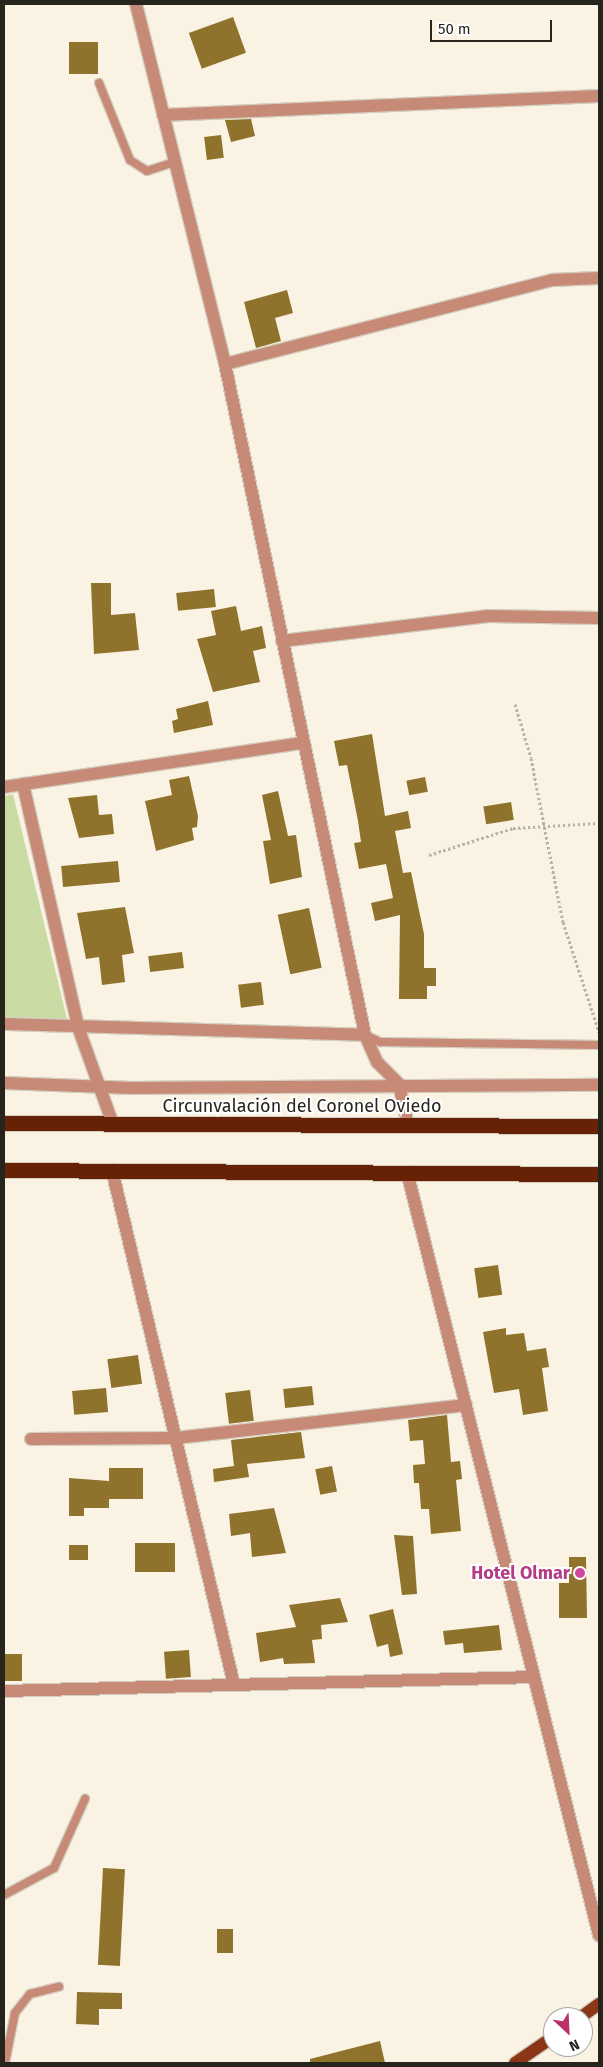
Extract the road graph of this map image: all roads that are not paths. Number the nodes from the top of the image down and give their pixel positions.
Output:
1 (136, 4) edge
2 (99, 83) dead end
3 (599, 96) edge
4 (163, 115) junction
5 (175, 162) junction
6 (599, 278) edge
7 (225, 364) junction
8 (599, 618) edge
9 (282, 642) junction
10 (302, 743) junction
11 (23, 784) junction
12 (4, 787) edge
13 (4, 1024) edge
14 (78, 1027) junction
15 (365, 1035) junction
16 (599, 1044) edge
17 (4, 1083) edge
18 (400, 1084) junction
19 (99, 1085) junction
20 (599, 1085) edge
21 (4, 1123) edge
22 (113, 1124) junction
23 (408, 1126) junction
24 (599, 1126) edge
25 (4, 1170) edge
26 (112, 1170) junction
27 (407, 1172) junction
28 (599, 1174) edge
29 (466, 1405) junction
30 (176, 1438) junction
31 (31, 1439) dead end
32 (534, 1677) junction
33 (234, 1685) junction
34 (4, 1691) edge
35 (85, 1799) dead end
36 (4, 1895) edge
37 (599, 1935) edge
38 (59, 1987) dead end
39 (543, 2044) edge
40 (5, 2063) edge
41 (515, 2063) edge

1 - 4 street
2 - 5 lane
3 - 4 street
4 - 5 street
5 - 7 street
6 - 7 street
7 - 9 street
8 - 9 street
9 - 10 street
10 - 11 street
10 - 15 street
11 - 12 street
11 - 14 street
13 - 14 street
14 - 15 street
14 - 19 street
15 - 16 lane
15 - 18 street
17 - 19 street
18 - 19 street
18 - 20 street
18 - 23 street
19 - 22 street
21 - 22 highway, Circunvalación del Coronel Oviedo
22 - 23 highway, Circunvalación del Coronel Oviedo
23 - 24 highway, Circunvalación del Coronel Oviedo
25 - 26 highway
26 - 27 highway
26 - 30 street
27 - 28 highway
27 - 29 street
29 - 30 street
29 - 32 street
30 - 31 street
30 - 33 street
32 - 33 street
32 - 37 street
33 - 34 street
35 - 36 lane
38 - 40 lane
39 - 41 main road

